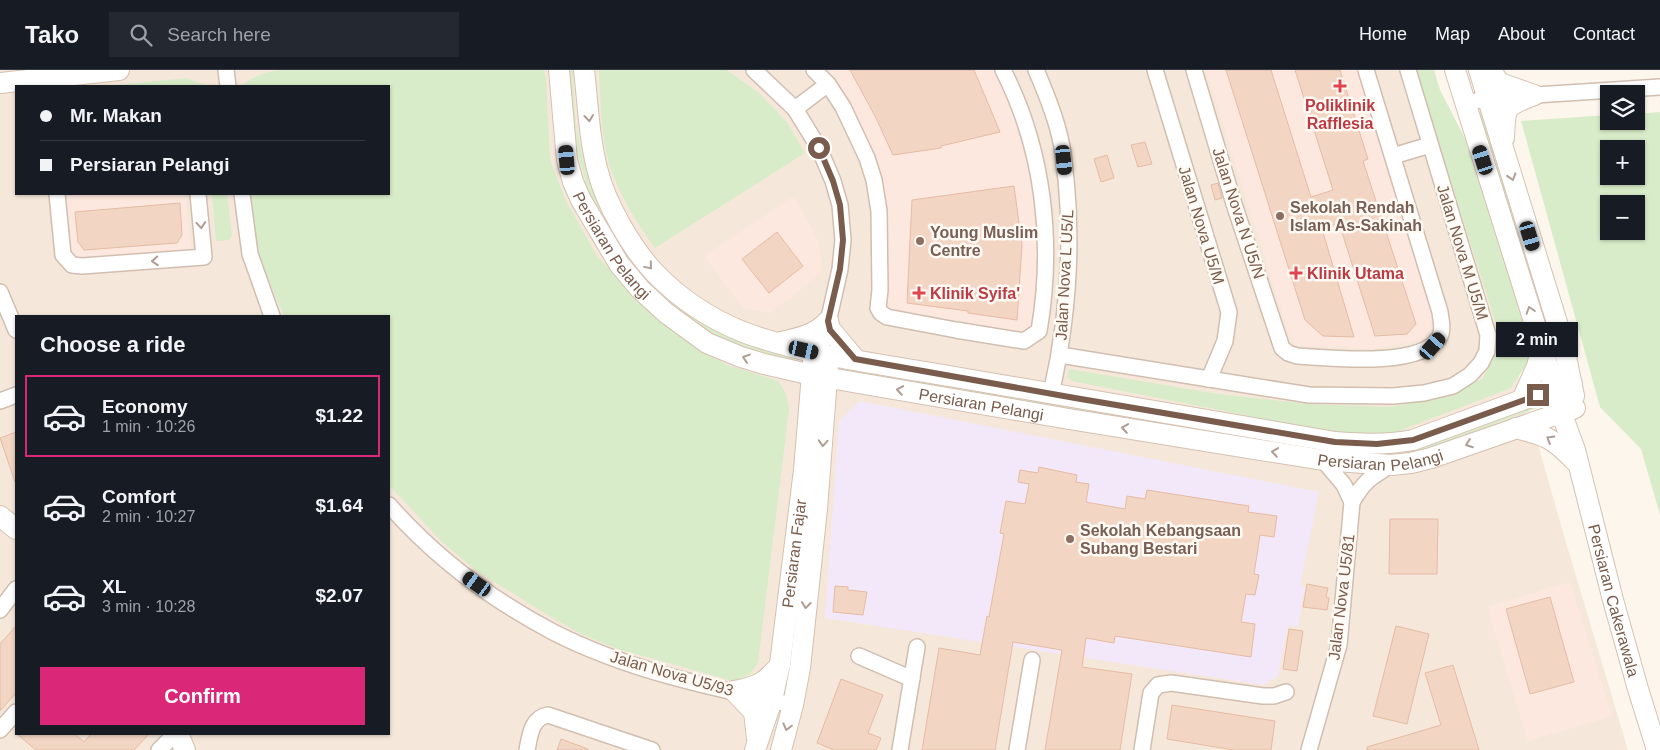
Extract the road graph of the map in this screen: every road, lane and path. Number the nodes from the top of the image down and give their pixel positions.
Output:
1 (119, 70) edge
2 (226, 70) edge
3 (584, 70) edge
4 (754, 70) edge
5 (814, 70) edge
6 (1003, 70) edge
7 (1036, 70) edge
8 (1155, 70) edge
9 (1194, 70) edge
10 (1366, 70) edge
11 (1408, 70) edge
12 (1455, 70) edge
13 (1479, 70) edge
14 (1490, 70) edge
15 (558, 71) edge
16 (44, 82) edge
17 (0, 83) edge
18 (828, 84) junction
19 (228, 85) edge
20 (1660, 87) edge
21 (1534, 95) junction
22 (1487, 98) junction
23 (1465, 104) junction
24 (795, 109) junction
25 (1430, 145) junction
26 (1503, 147) junction
27 (1393, 156) junction
28 (57, 195) edge
29 (198, 195) edge
30 (242, 195) edge
31 (0, 292) edge
32 (272, 315) edge
33 (15, 328) edge
34 (824, 342) junction
35 (776, 343) junction
36 (1542, 347) junction
37 (1060, 355) junction
38 (855, 359) junction
39 (786, 370) junction
40 (819, 376) junction
41 (1210, 379) junction
42 (853, 382) junction
43 (1563, 387) junction
44 (1051, 394) junction
45 (15, 395) edge
46 (1522, 400) junction
47 (0, 401) edge
48 (1568, 410) junction
49 (817, 412) junction
50 (1515, 428) junction
51 (1576, 457) junction
52 (1323, 460) junction
53 (1391, 465) junction
54 (1352, 502) junction
55 (390, 506) edge
56 (0, 516) edge
57 (15, 527) edge
58 (15, 590) edge
59 (0, 610) edge
60 (916, 647) dead end
61 (859, 656) dead end
62 (1032, 660) dead end
63 (780, 664) junction
64 (912, 679) junction
65 (734, 691) junction
66 (1286, 692) dead end
67 (772, 700) junction
68 (793, 704) junction
69 (15, 713) edge
70 (0, 730) edge
71 (175, 735) edge
72 (177, 735) edge
73 (756, 747) edge
74 (159, 750) edge
75 (185, 750) edge
76 (527, 750) edge
77 (652, 750) edge
78 (781, 750) edge
79 (900, 750) edge
80 (1017, 750) edge
81 (1142, 750) edge
82 (1309, 750) edge
83 (1657, 750) edge

1 - 16 street
2 - 19 street
3 -> 35 street, Persiaran Pelangi
4 - 24 street
5 - 18 street
6 - 18 street
7 - 37 street, Jalan Nova L U5/L
8 - 41 street, Jalan Nova U5/M
9 - 27 street, Jalan Nova N U5/N
10 - 27 street
11 - 25 street, Jalan Nova M U5/M
12 - 23 street, Persiaran Cakerawala
13 - 22 street, Persiaran Cakerawala
14 - 21 street
39 -> 15 street, Persiaran Pelangi
16 - 17 street
18 - 24 street
20 - 21 street
21 - 22 street
21 - 26 street
22 - 23 street
22 - 26 street, Persiaran Cakerawala
36 -> 23 street, Persiaran Cakerawala
24 - 34 street
25 - 27 street
25 - 41 street, Jalan Nova M U5/M
26 -> 43 street, Persiaran Cakerawala
29 -> 28 street
30 - 32 street
31 - 33 street
34 - 35 street, Persiaran Pelangi
34 - 35 street
34 - 38 street, Persiaran Pelangi
34 - 38 street
34 - 40 street
36 - 43 street, Persiaran Cakerawala
36 - 46 street
37 - 41 street, Jalan Nova M U5/M
37 - 44 street, Jalan Nova L U5/L
38 - 44 street, Persiaran Pelangi
39 - 40 street, Persiaran Pelangi
39 - 49 street
40 - 42 street, Persiaran Pelangi
40 - 49 street
42 - 49 street
52 -> 42 street, Persiaran Pelangi
43 - 46 street, Persiaran Pelangi
43 - 48 street, Persiaran Cakerawala
44 - 46 street, Persiaran Pelangi
45 - 47 street
48 - 50 street, Persiaran Pelangi
48 - 51 street, Persiaran Cakerawala
49 - 63 street, Persiaran Fajar
49 -> 68 street
51 -> 50 street
50 -> 53 street, Persiaran Pelangi
51 - 83 street, Persiaran Cakerawala
52 - 53 street, Persiaran Pelangi
52 - 54 street
53 - 54 street
54 - 82 street, Jalan Nova U5/81
55 - 65 street, Jalan Nova U5/93
56 - 57 street
58 - 59 street
60 - 64 street
61 - 64 street
62 - 80 street
63 - 65 street
63 - 67 street, Persiaran Fajar
64 - 79 street
65 - 67 street, Jalan Nova U5/93
65 - 73 street
66 - 81 street
67 - 68 street, Jalan Nova U5/93
67 - 73 street, Persiaran Fajar
68 -> 78 street
69 - 70 street
71 - 74 street
72 - 75 street
76 - 77 street

